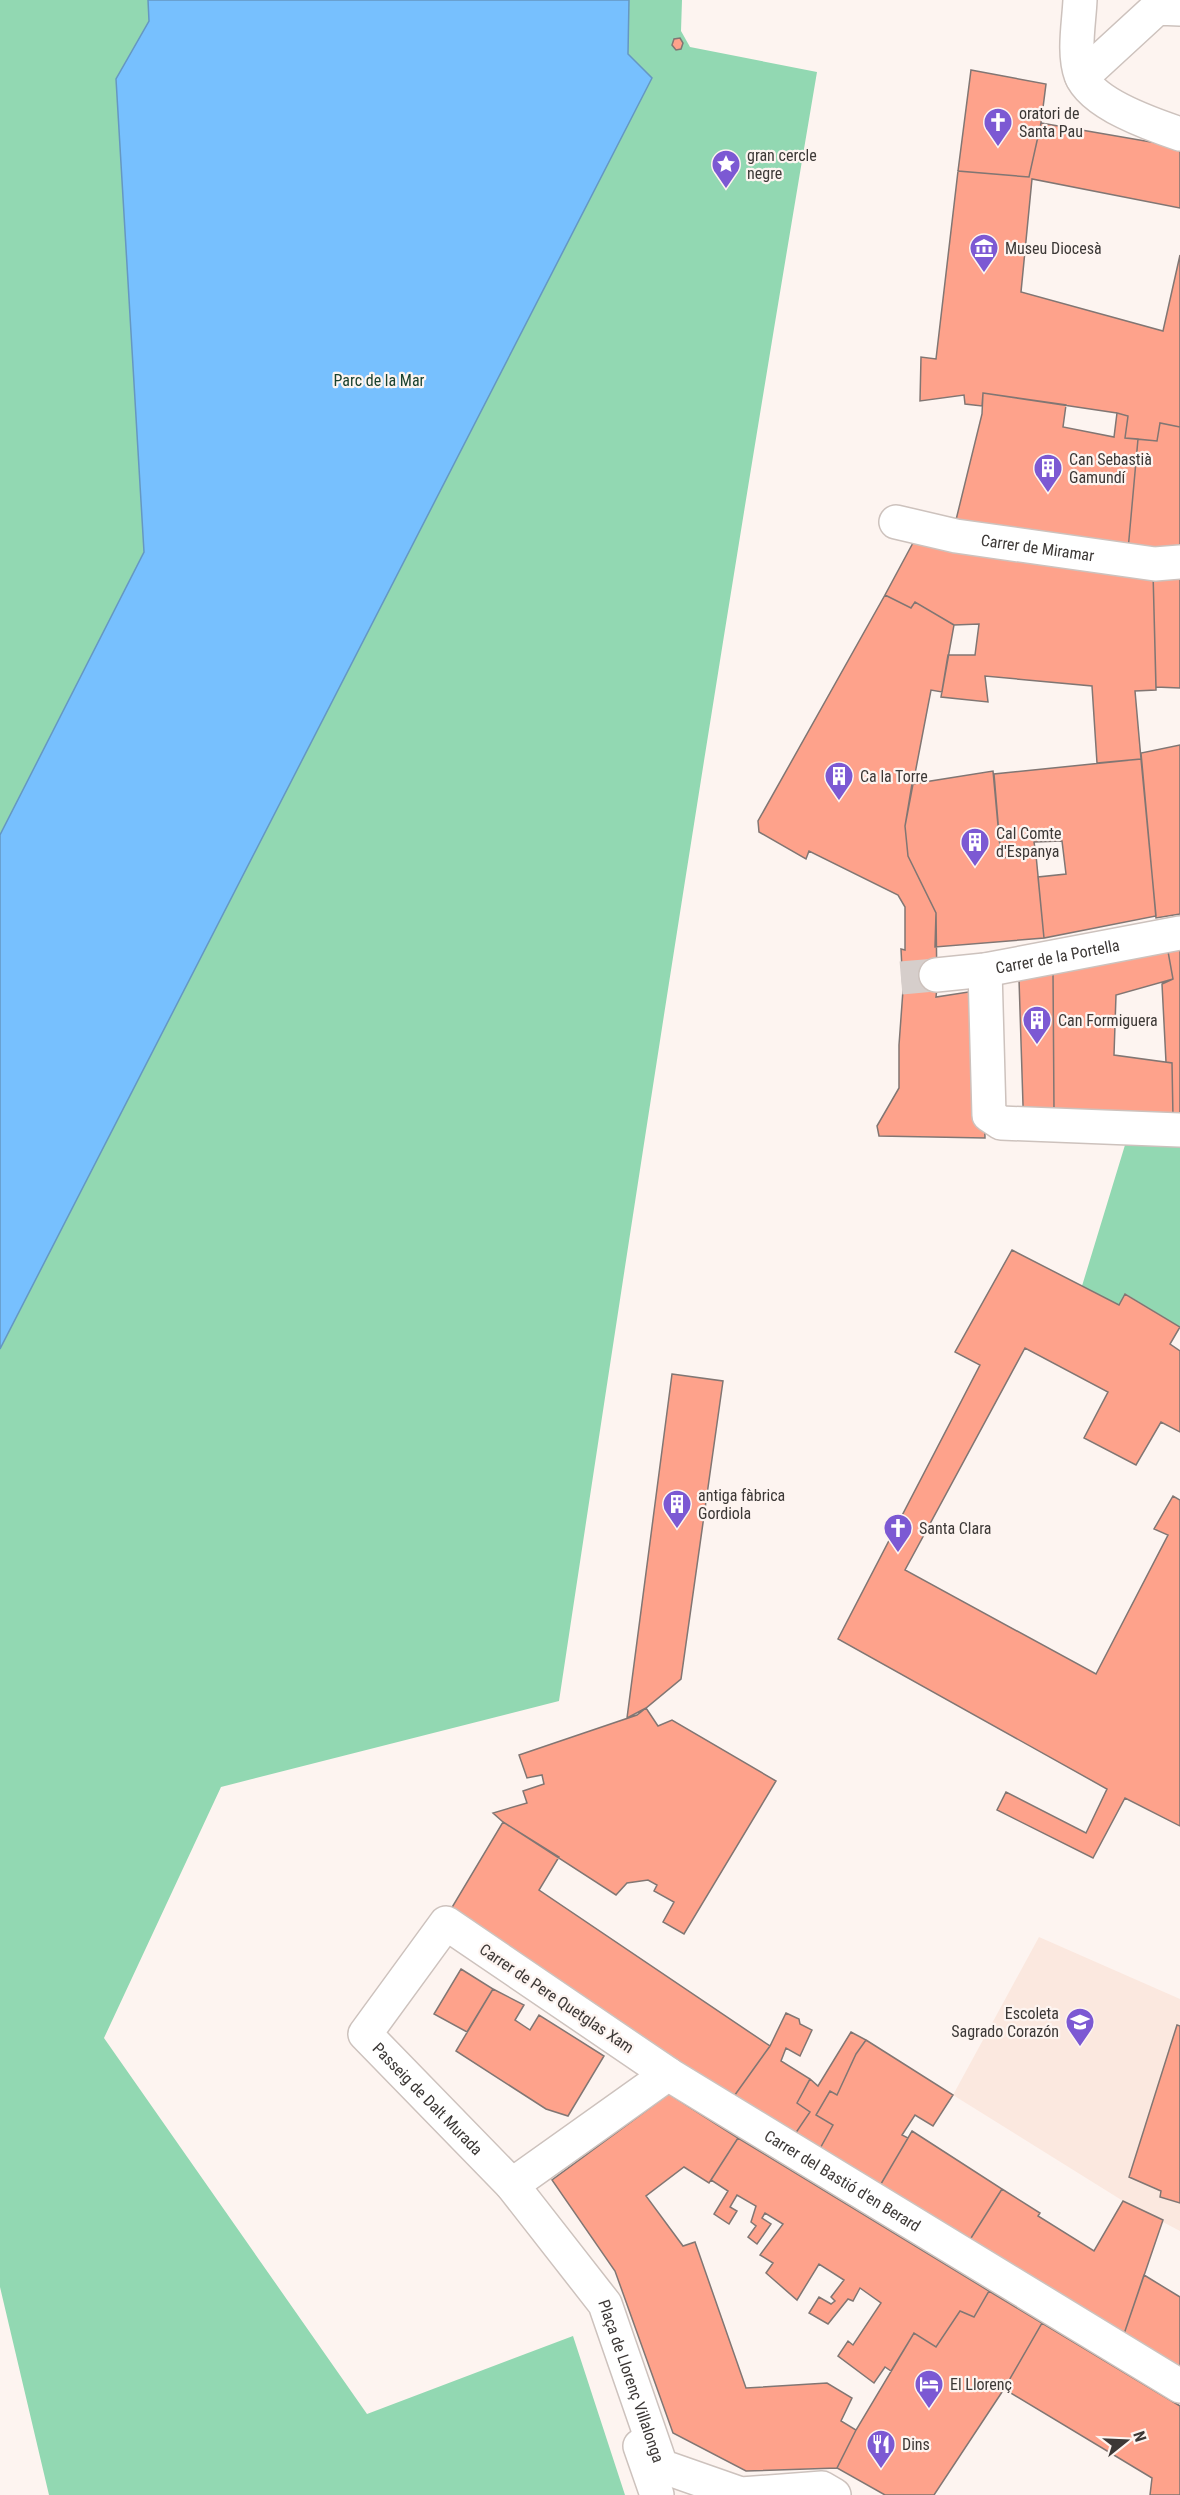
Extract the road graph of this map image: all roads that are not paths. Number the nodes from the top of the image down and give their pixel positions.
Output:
1 (1080, 0) edge
2 (1180, 9) edge
3 (1082, 77) junction
4 (1180, 134) edge
5 (896, 522) dead end
6 (1180, 562) edge
7 (1180, 933) edge
8 (985, 970) junction
9 (936, 975) tunnel mouth
10 (1180, 1130) edge
11 (446, 1923) joint
12 (668, 2074) junction
13 (512, 2185) junction
14 (594, 2311) dead end
15 (1180, 2386) edge
16 (659, 2480) edge
17 (834, 2495) edge

1 - 3 street
2 - 3 street
3 - 4 street
5 - 6 street, Carrer de Miramar
7 - 8 street, Carrer de la Portella
8 - 9 street, Carrer de la Portella
8 - 10 street
11 - 12 street, Carrer de Pere Quetglas Xam
11 - 13 street, Passeig de Dalt Murada
12 - 13 street
12 - 15 street, Carrer del Bastió d'en Berard
13 - 16 street, Plaça de Llorenç Villalonga
14 - 16 street
16 - 17 street, Plaça de Llorenç Villalonga

